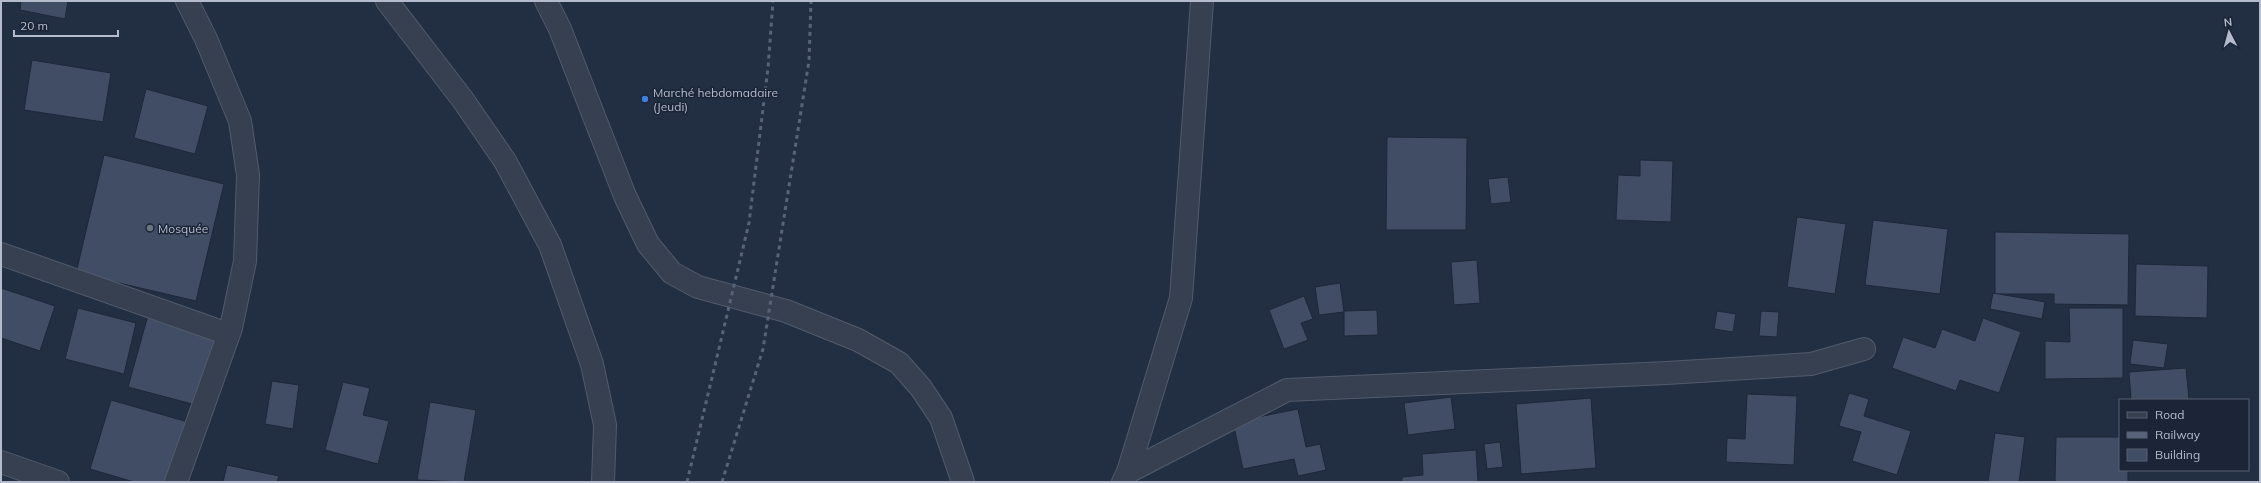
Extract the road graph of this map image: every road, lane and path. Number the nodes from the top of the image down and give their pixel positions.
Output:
1 (187, 1) edge
2 (387, 1) edge
3 (546, 1) edge
4 (1202, 8) edge
5 (1, 254) edge
6 (228, 334) junction
7 (1864, 349) dead end
8 (1, 462) edge
9 (1125, 477) edge
10 (58, 482) edge
11 (176, 482) edge
12 (603, 482) edge
13 (963, 482) edge

1 - 6 street
2 - 12 street
3 - 13 street
4 - 9 street
5 - 6 street
6 - 11 street
7 - 9 street
8 - 10 street

